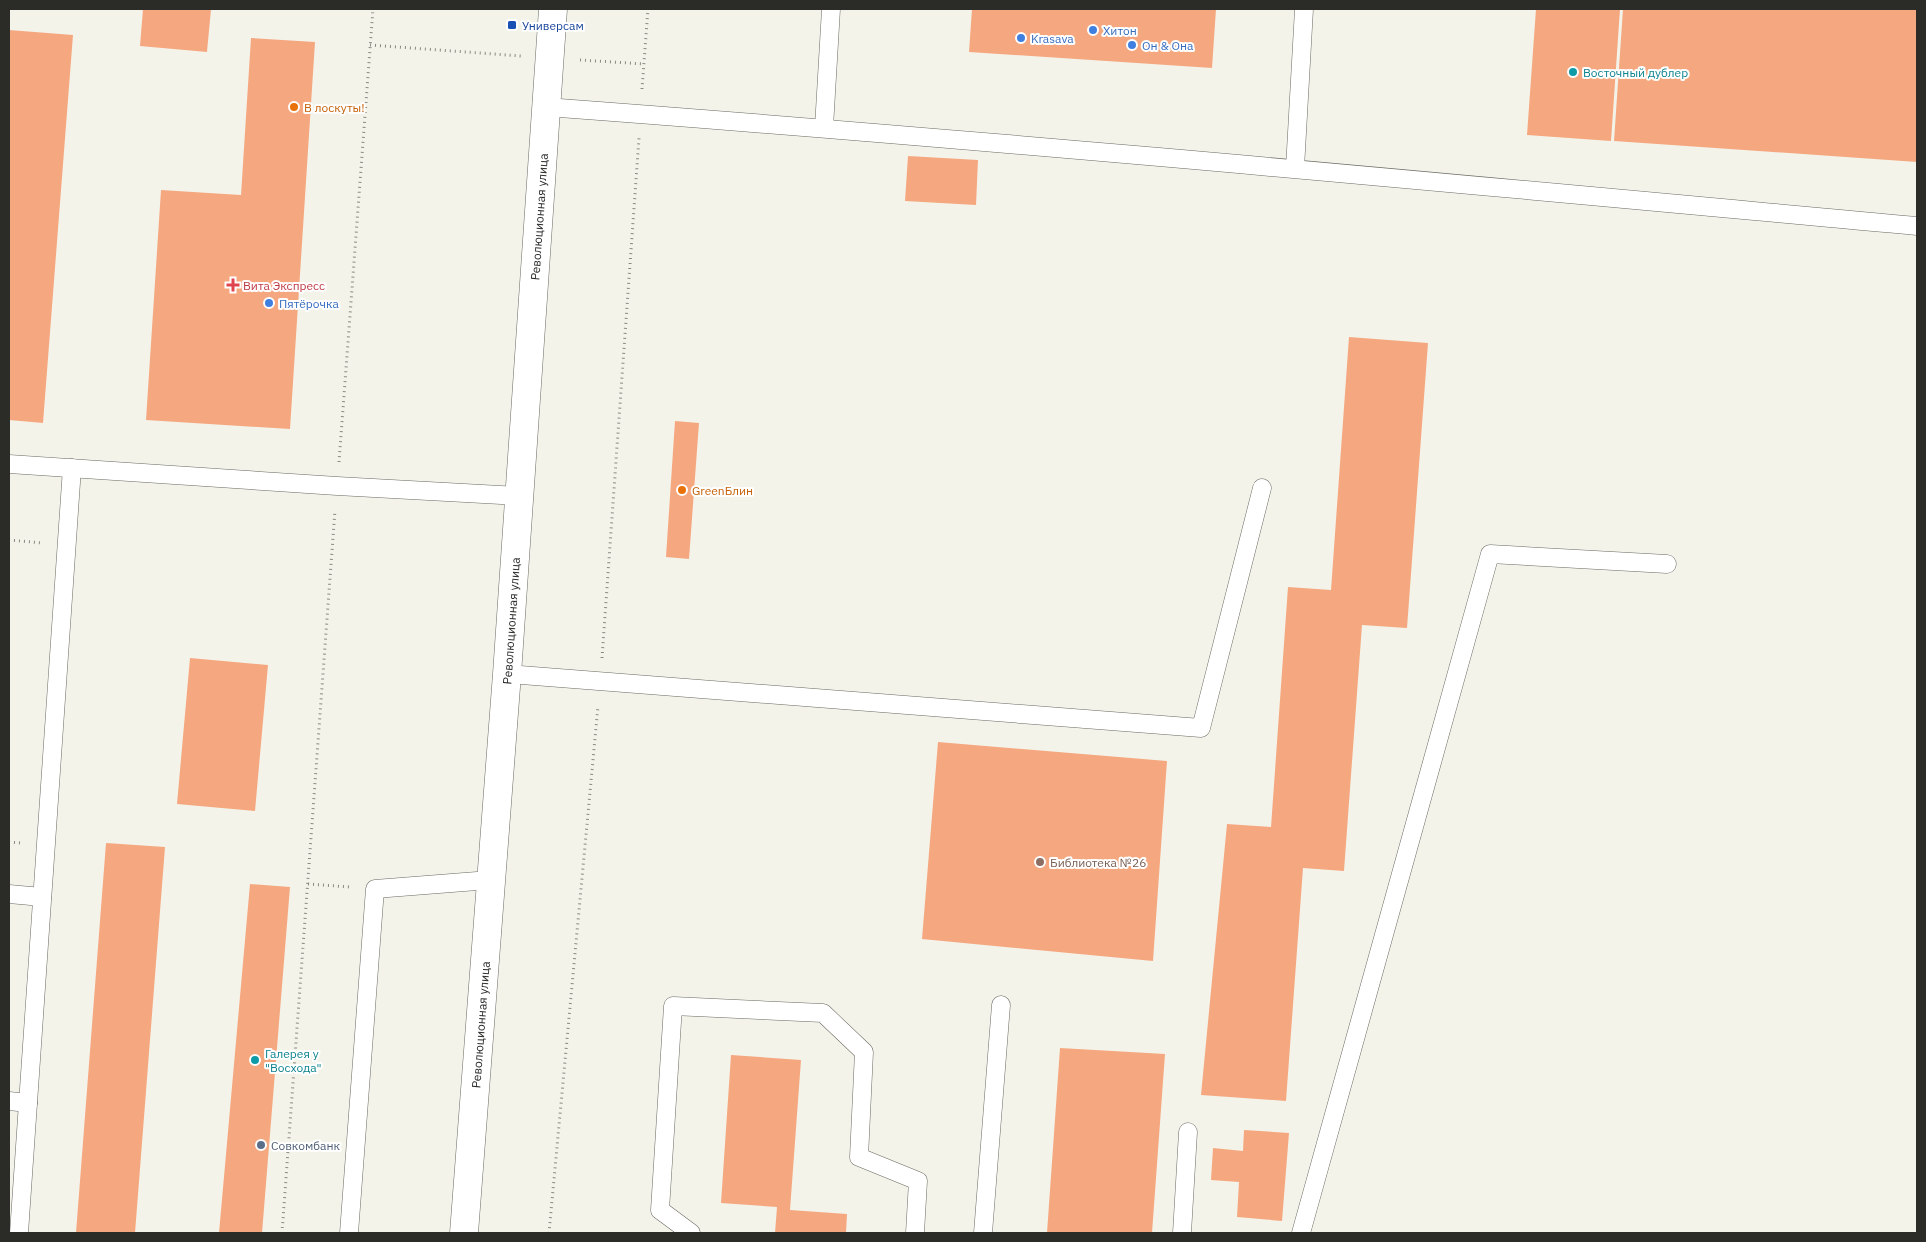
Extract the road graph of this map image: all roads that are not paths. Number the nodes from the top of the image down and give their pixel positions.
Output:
1 (553, 9) edge
2 (831, 9) edge
3 (1304, 9) edge
4 (546, 107) junction
5 (824, 127) junction
6 (1295, 168) junction
7 (1917, 226) edge
8 (9, 464) edge
9 (72, 468) junction
10 (1262, 488) dead end
11 (519, 496) junction
12 (1667, 564) dead end
13 (507, 674) junction
14 (490, 880) junction
15 (9, 894) edge
16 (42, 896) junction
17 (1001, 1005) dead end
18 (9, 1101) edge
19 (28, 1103) junction
20 (1188, 1132) dead end
21 (19, 1233) edge
22 (348, 1233) edge
23 (464, 1233) edge
24 (692, 1233) edge
25 (915, 1233) edge
26 (983, 1233) edge
27 (1182, 1233) edge
28 (1301, 1233) edge

1 - 4 main road, Революционная улица
2 - 5 lane
3 - 6 lane
4 - 5 lane
4 - 11 main road, Революционная улица
5 - 6 lane
6 - 7 lane
8 - 9 lane
9 - 11 lane
9 - 16 lane
10 - 13 lane
11 - 13 main road, Революционная улица
12 - 28 lane
13 - 14 main road, Революционная улица
14 - 22 lane
14 - 23 main road, Революционная улица
15 - 16 lane
16 - 19 lane
17 - 26 lane
18 - 19 lane
19 - 21 lane
20 - 27 lane
24 - 25 lane

